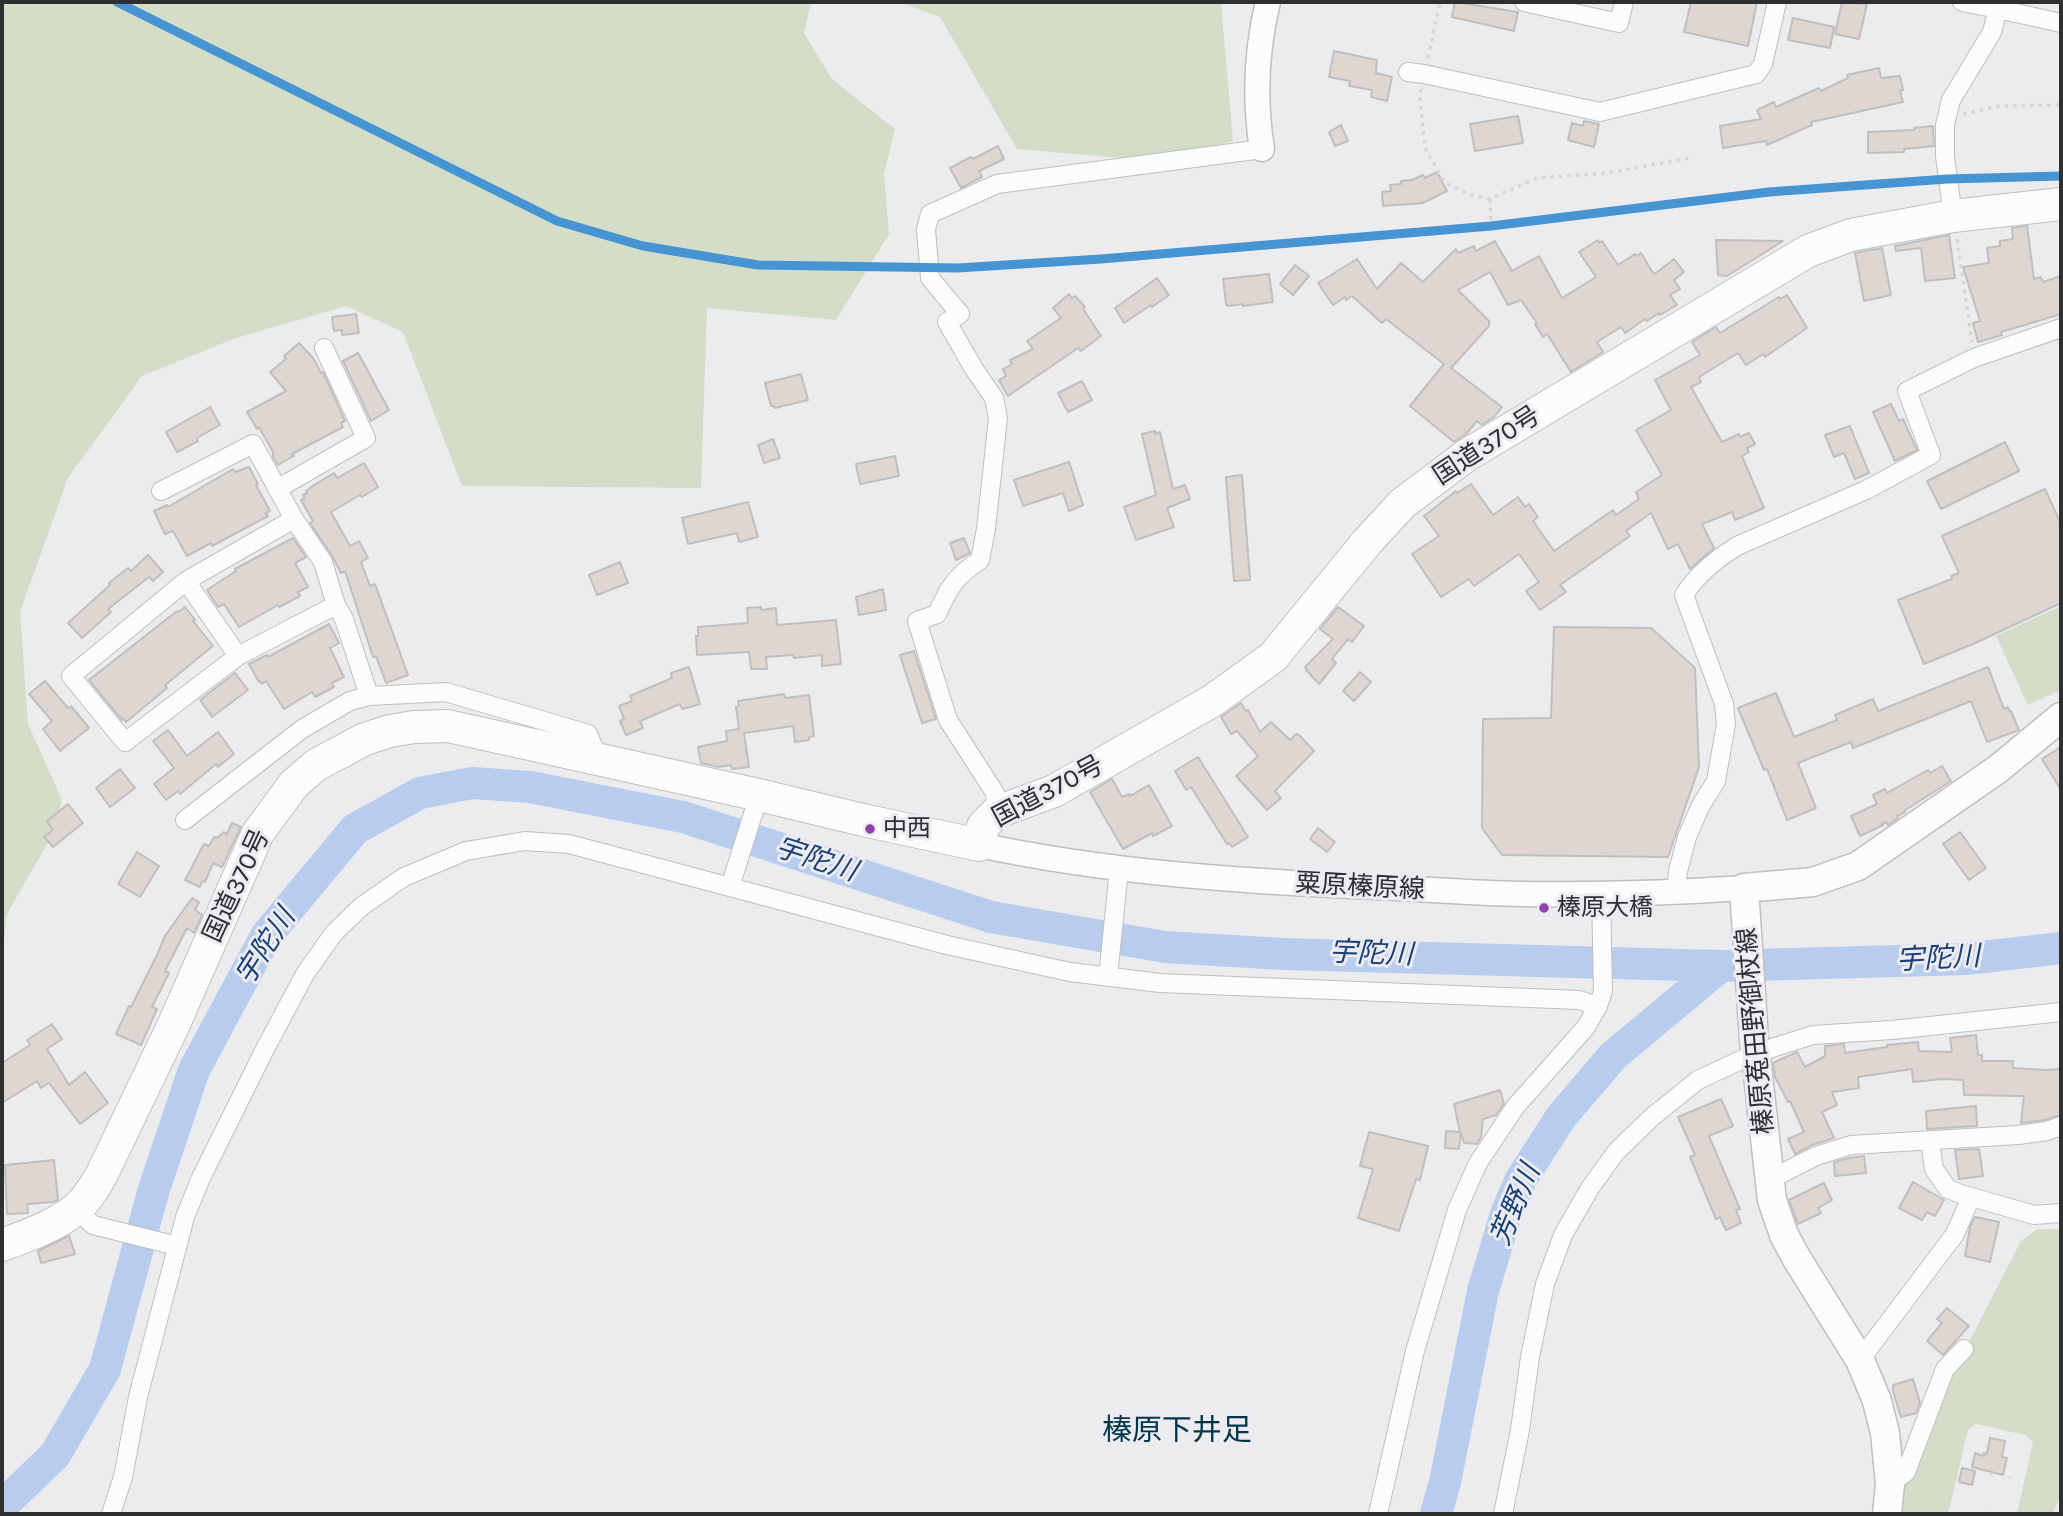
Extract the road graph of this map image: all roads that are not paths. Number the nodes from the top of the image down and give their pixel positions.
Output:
1 (1268, 2) edge
2 (1524, 2) edge
3 (1624, 2) edge
4 (1777, 2) edge
5 (1962, 2) edge
6 (1998, 9) junction
7 (2061, 23) edge
8 (1416, 73) road end
9 (1262, 149) joint
10 (2061, 204) edge
11 (1953, 216) junction
12 (2061, 328) edge
13 (324, 348) dead end
14 (277, 489) junction
15 (162, 491) dead end
16 (294, 519) junction
17 (186, 581) junction
18 (336, 605) junction
19 (238, 656) junction
20 (369, 696) junction
21 (2061, 717) edge
22 (599, 759) junction
23 (757, 801) junction
24 (997, 813) junction
25 (185, 820) dead end
26 (863, 820) junction
27 (979, 845) junction
28 (1119, 869) junction
29 (731, 884) junction
30 (1676, 892) junction
31 (1601, 894) junction
32 (1745, 899) junction
33 (1109, 974) junction
34 (1601, 998) junction
35 (2061, 1012) edge
36 (1755, 1046) junction
37 (2061, 1126) edge
38 (1930, 1141) junction
39 (1769, 1180) junction
40 (1971, 1197) junction
41 (2061, 1213) edge
42 (87, 1218) junction
43 (2, 1245) edge
44 (174, 1246) junction
45 (1964, 1349) dead end
46 (1860, 1360) junction
47 (1890, 1483) junction
48 (111, 1514) edge
49 (1378, 1514) edge
50 (1503, 1514) edge
51 (1887, 1514) edge

1 - 9 main road
2 - 3 street
4 - 8 street
5 - 6 street
6 - 7 street
6 - 11 street
9 - 24 street
10 - 11 highway, 国道370号
11 - 24 highway, 国道370号
12 - 30 street
13 - 14 street
14 - 15 street
14 - 16 street
16 - 17 street
16 - 18 street
17 - 19 street
17 - 19 street
18 - 19 street
18 - 20 street
20 - 22 street
20 - 25 street
21 - 32 main road, 榛原菟田野御杖線
22 - 23 highway, 国道370号
22 - 42 highway, 国道370号
23 - 26 highway, 国道370号
23 - 29 street
24 - 26 highway
24 - 27 highway, 国道370号
26 - 27 highway, 国道370号
27 - 28 main road, 粟原榛原線
28 - 31 main road, 粟原榛原線
28 - 33 street
29 - 33 street
29 - 44 street
30 - 31 main road, 粟原榛原線
30 - 32 main road, 粟原榛原線
31 - 34 street
32 - 36 main road, 榛原菟田野御杖線
33 - 34 street
34 - 49 street
35 - 36 street
36 - 39 main road, 榛原菟田野御杖線
36 - 50 street
37 - 38 street
38 - 39 street
38 - 40 street
39 - 46 main road, 榛原菟田野御杖線
40 - 41 street
40 - 46 street
42 - 43 highway, 国道370号
42 - 44 street
44 - 48 street
45 - 47 street
46 - 47 main road, 榛原菟田野御杖線
47 - 51 main road, 榛原菟田野御杖線

